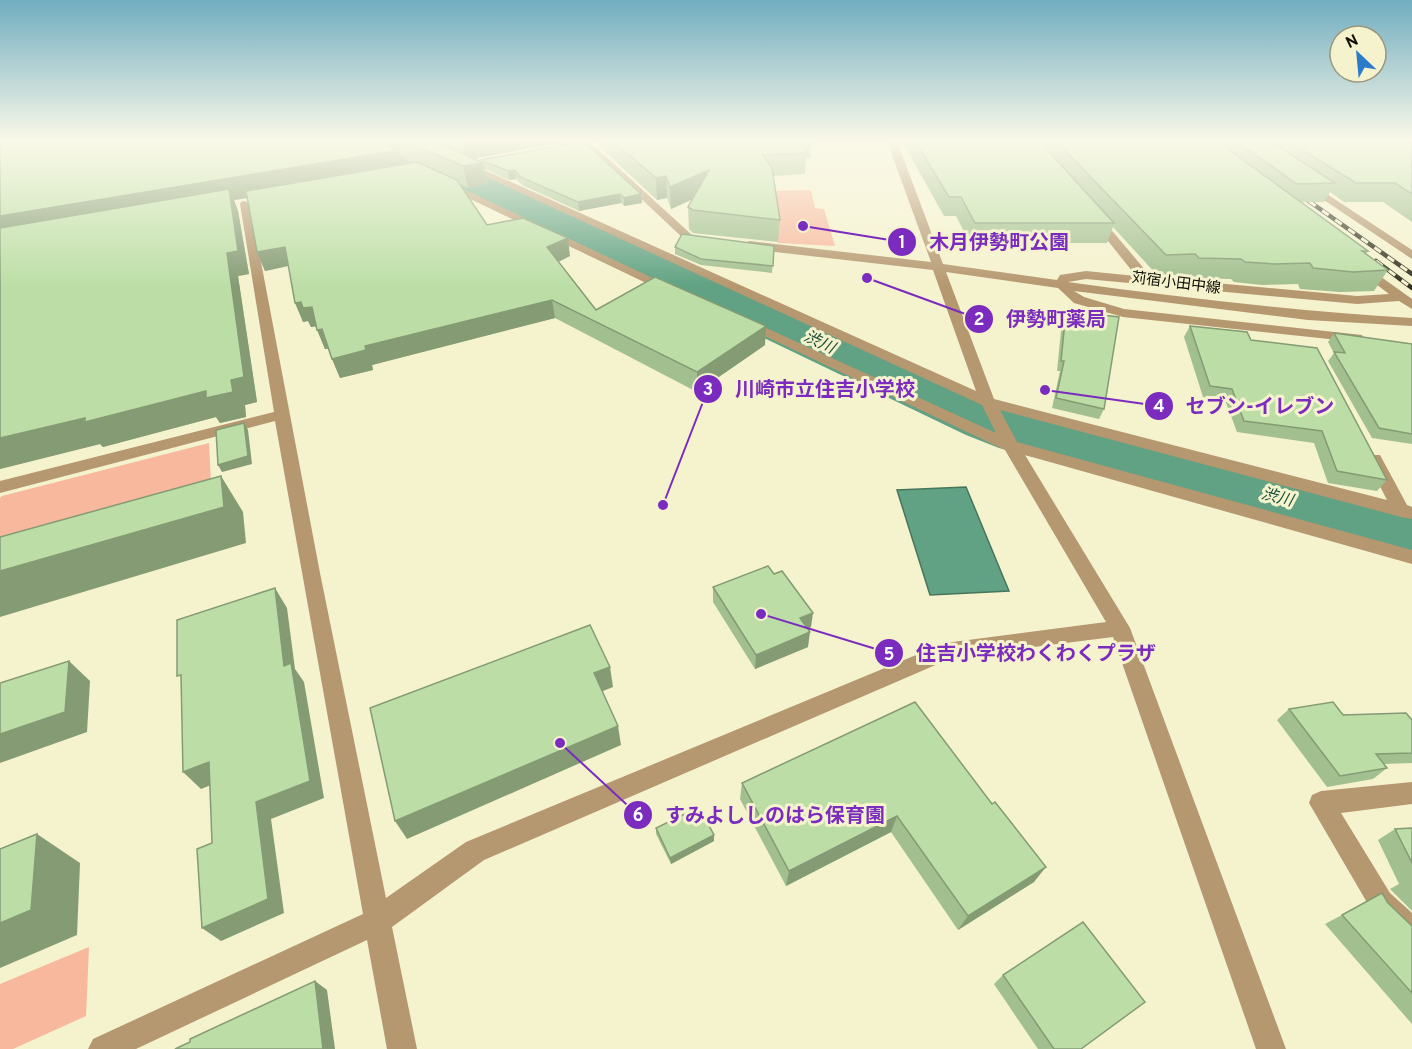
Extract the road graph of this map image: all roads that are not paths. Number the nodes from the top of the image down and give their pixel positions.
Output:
1 (458, 190) edge
2 (508, 190) edge
3 (635, 190) edge
4 (910, 190) edge
5 (1316, 190) edge
6 (245, 204) edge
7 (1088, 210) edge
8 (1412, 255) edge
9 (1356, 262) edge
10 (938, 267) junction
11 (1148, 282) junction
12 (1061, 286) junction
13 (680, 293) edge
14 (1407, 301) edge
15 (733, 318) edge
16 (1412, 322) edge
17 (1302, 332) junction
18 (1372, 339) edge
19 (1316, 352) edge
20 (988, 402) junction
21 (281, 415) junction
22 (1364, 441) edge
23 (1011, 446) junction
24 (0, 487) edge
25 (1407, 512) edge
26 (1412, 557) edge
27 (1120, 628) junction
28 (1411, 794) edge
29 (377, 921) junction
30 (1412, 931) edge
31 (103, 1049) edge
32 (402, 1049) edge
33 (1272, 1049) edge

1 - 13 street
2 - 20 street
3 - 10 street, 苅宿小田中線
4 - 10 street
5 - 8 street
6 - 21 street
7 - 11 street
9 - 14 street
10 - 12 street, 苅宿小田中線
10 - 20 street
11 - 12 street
11 - 14 street
12 - 16 street, 苅宿小田中線
12 - 17 street
15 - 23 street
17 - 18 street
17 - 19 street
20 - 23 street
20 - 25 street
21 - 24 street
21 - 29 street
22 - 25 street
23 - 26 street
23 - 27 street
27 - 29 street
27 - 33 street
28 - 30 street
29 - 31 street
29 - 32 street

